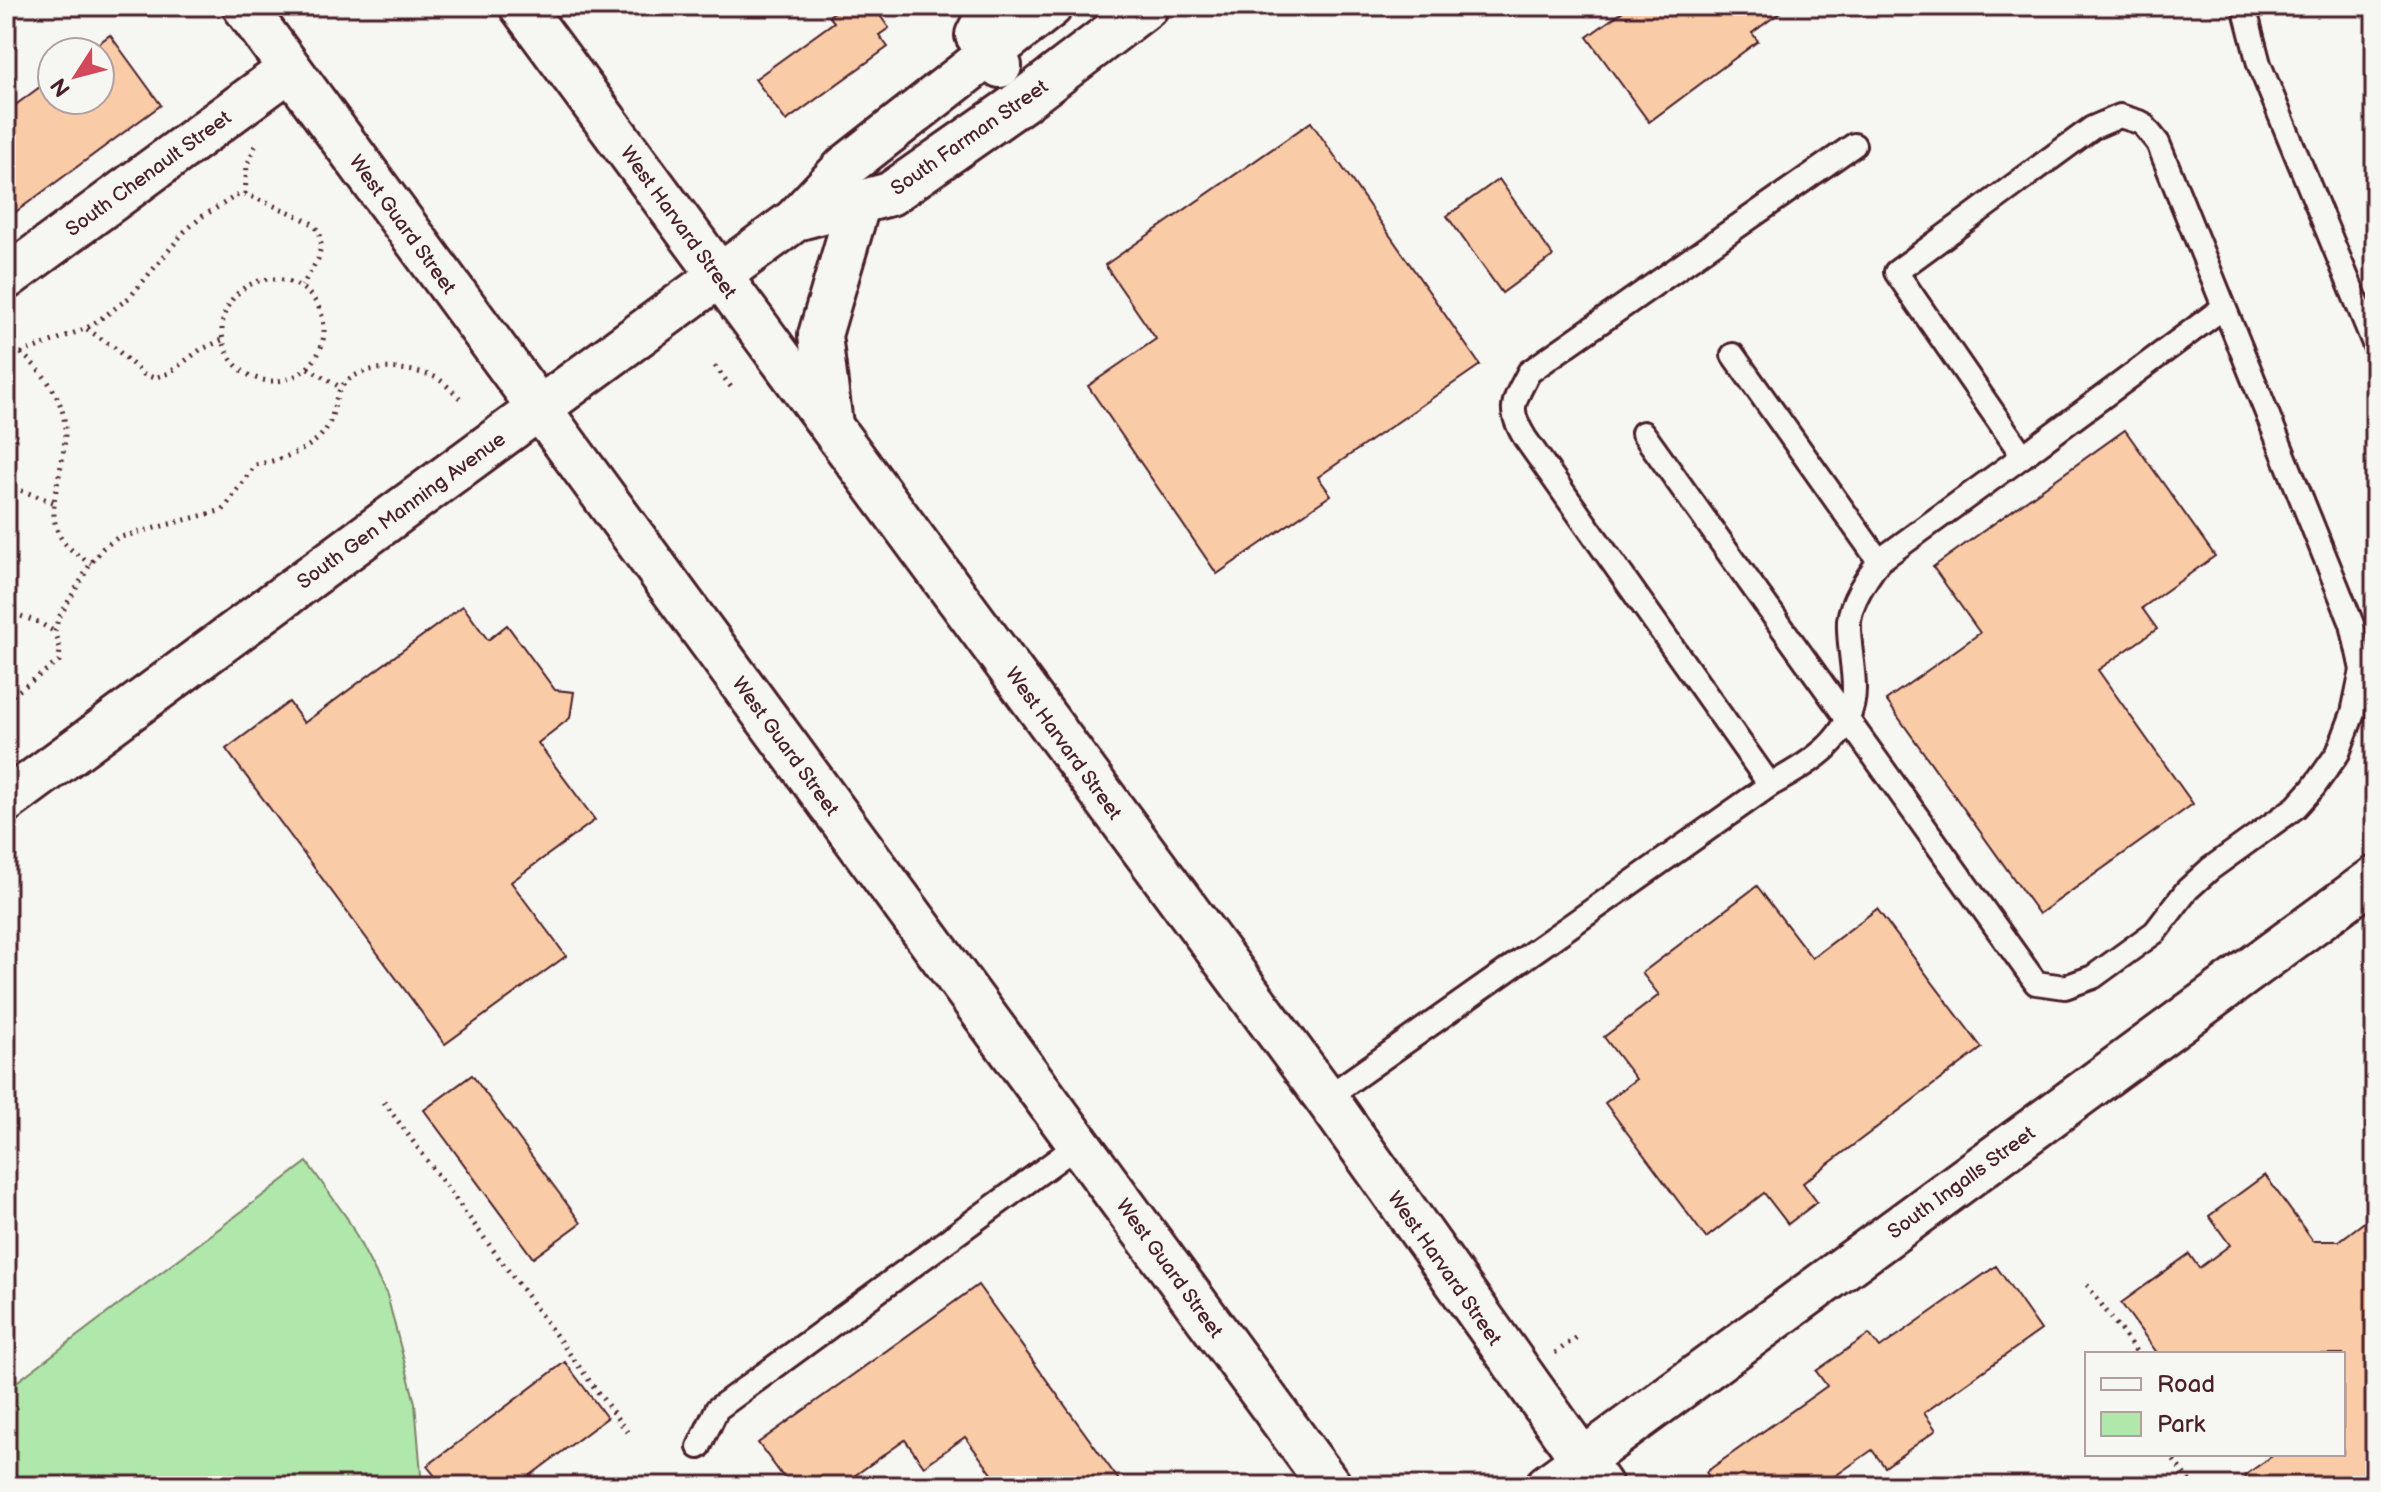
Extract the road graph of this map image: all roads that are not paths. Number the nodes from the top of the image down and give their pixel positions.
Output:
1 (244, 6) edge
2 (521, 6) edge
3 (1017, 6) edge
4 (1051, 6) edge
5 (1147, 6) edge
6 (2244, 6) edge
7 (987, 31) edge
8 (290, 69) junction
9 (1024, 100) junction
10 (1854, 145) dead end
11 (852, 184) junction
12 (795, 220) joint
13 (719, 276) junction
14 (6, 278) edge
15 (2224, 307) junction
16 (2375, 346) edge
17 (1733, 355) dead end
18 (539, 409) junction
19 (831, 426) junction
20 (1643, 433) dead end
21 (2023, 456) junction
22 (1879, 561) junction
23 (1849, 721) junction
24 (1770, 785) junction
25 (6, 801) edge
26 (2375, 878) edge
27 (1326, 1098) junction
28 (1079, 1144) junction
29 (699, 1447) dead end
30 (1591, 1473) edge
31 (1330, 1486) edge
32 (1547, 1486) edge

1 - 8 street, West Guard Street
2 - 13 street, West Harvard Street
3 - 7 street, South Farman Street
4 - 7 street, South Farman Street
5 - 9 street, South Farman Street
6 - 16 lane
7 - 9 street
7 - 11 street, South Farman Street
8 - 14 street, South Chenault Street
8 - 18 street, West Guard Street
9 - 11 street, South Farman Street
10 - 24 lane
11 - 12 street, South Farman Street
11 - 19 street
12 - 13 street, South Gen Manning Avenue
13 - 18 street, South Gen Manning Avenue
13 - 19 street, West Harvard Street
15 - 21 lane
15 - 21 lane
15 - 23 lane
17 - 22 lane
18 - 25 street, South Gen Manning Avenue
18 - 28 street, West Guard Street
19 - 27 street, West Harvard Street
20 - 23 lane
21 - 22 lane
22 - 23 lane
23 - 24 lane
24 - 27 lane
26 - 30 street, South Ingalls Street
27 - 30 street, West Harvard Street
28 - 29 lane
28 - 31 street, West Guard Street
30 - 32 street, South Ingalls Street

